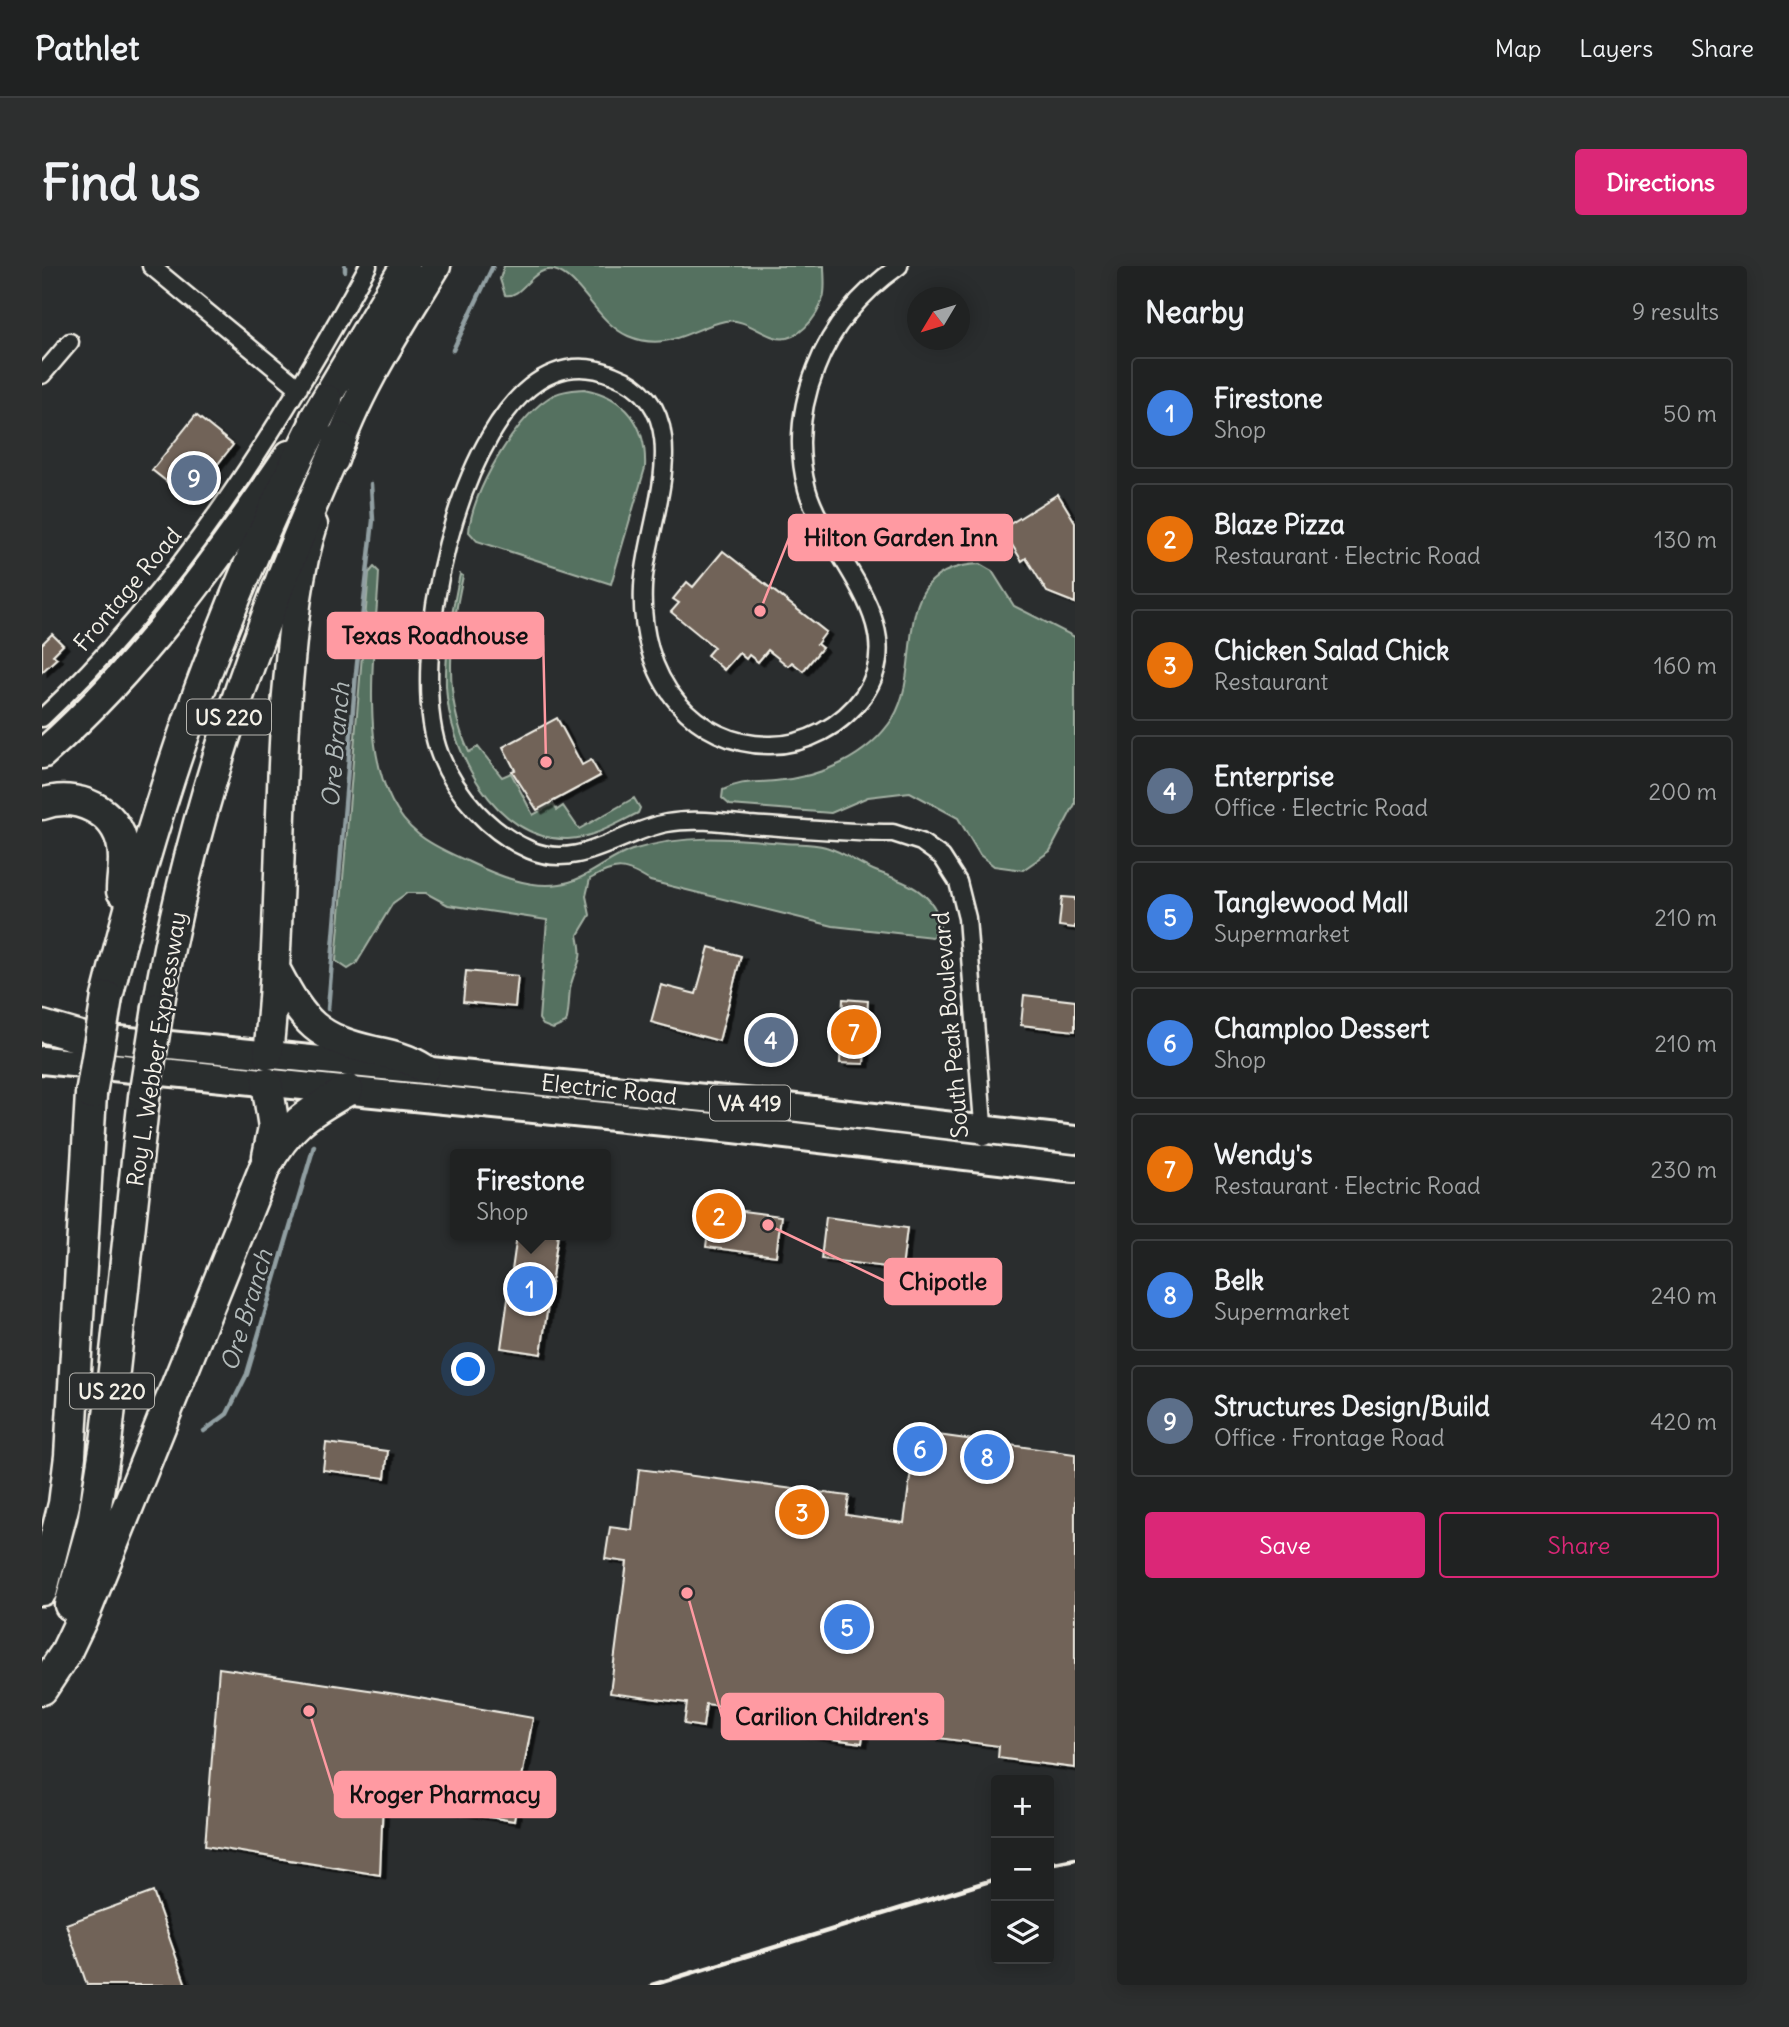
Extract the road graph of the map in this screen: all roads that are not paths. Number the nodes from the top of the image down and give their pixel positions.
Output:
1 (151, 266) edge
2 (369, 266) edge
3 (405, 266) edge
4 (436, 266) edge
5 (899, 266) edge
6 (70, 342) dead end
7 (42, 374) edge
8 (299, 388) junction
9 (327, 400) junction
10 (341, 438) junction
11 (42, 718) edge
12 (42, 754) edge
13 (42, 804) edge
14 (124, 928) junction
15 (277, 972) junction
16 (42, 1026) edge
17 (42, 1033) edge
18 (90, 1037) junction
19 (42, 1060) edge
20 (267, 1069) junction
21 (425, 1069) junction
22 (348, 1090) junction
23 (985, 1129) junction
24 (1075, 1140) edge
25 (981, 1156) junction
26 (265, 1167) junction
27 (1075, 1169) edge
28 (42, 1590) edge
29 (42, 1677) edge
30 (42, 1689) edge

1 - 8 street
2 - 8 street, Frontage Road
3 - 9 highway, US 220
4 - 10 highway, US 220
5 - 23 street, South Peak Boulevard
6 - 7 street
8 - 11 street, Frontage Road
9 - 12 highway
9 - 14 highway, Roy L. Webber Expressway / US 220
10 - 15 highway
10 - 29 highway, Roy L. Webber Expressway / US 220, bridge
13 - 14 highway
14 - 18 highway, Roy L. Webber Expressway / US 220, bridge
15 - 20 highway
15 - 21 highway
16 - 18 highway
17 - 18 main road, VA 419
18 - 20 main road, VA 419
18 - 28 highway, Roy L. Webber Expressway / US 220, bridge
19 - 20 main road
20 - 21 main road, Electric Road / VA 419
20 - 22 main road, VA 419
20 - 26 highway
21 - 23 main road, Electric Road / VA 419
22 - 25 main road, Electric Road / VA 419
22 - 26 highway
23 - 24 main road, Electric Road / VA 419
23 - 25 street, South Peak Boulevard
25 - 27 main road, Electric Road / VA 419
26 - 30 highway

